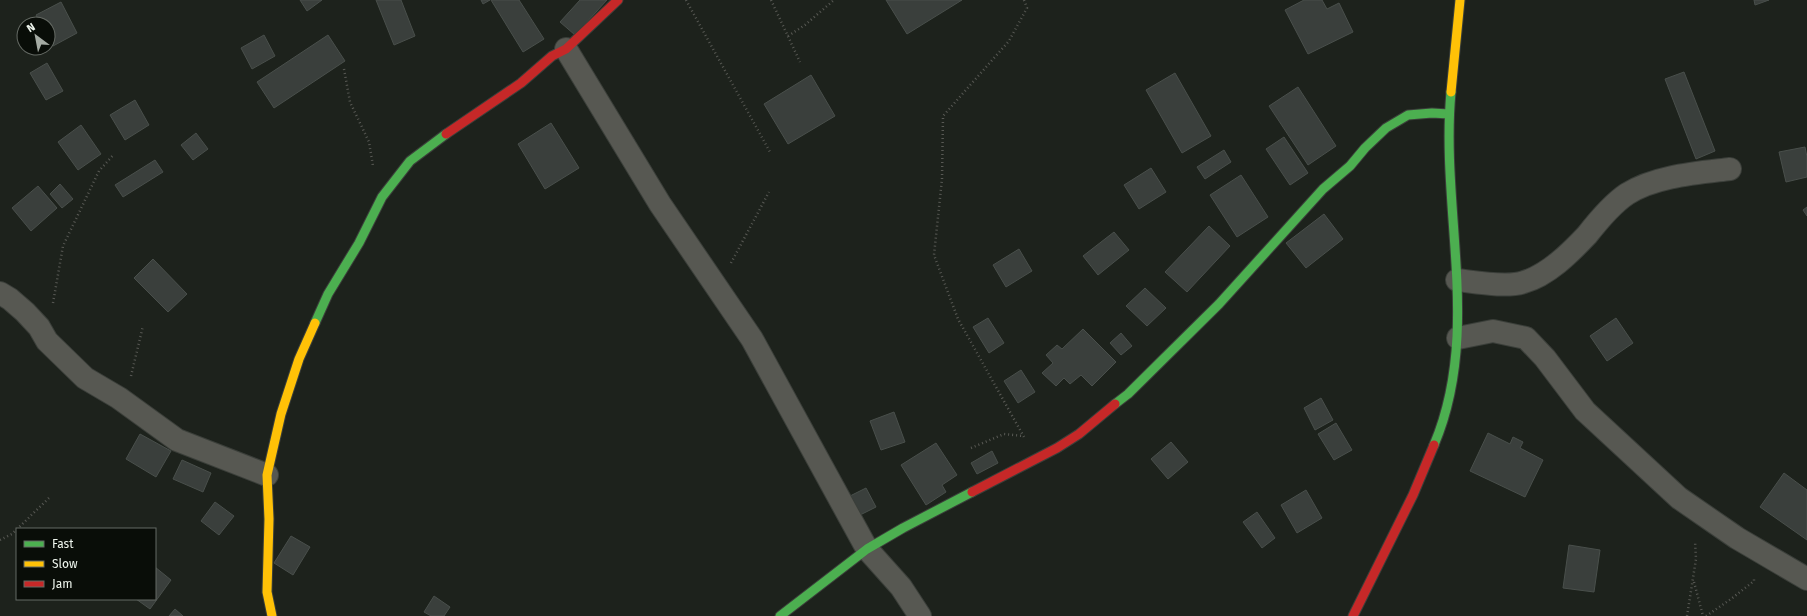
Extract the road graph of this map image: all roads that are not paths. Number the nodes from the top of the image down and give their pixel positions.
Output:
1 (618, 0) edge
2 (1460, 0) edge
3 (566, 49) junction
4 (1449, 114) junction
5 (1730, 169) dead end
6 (1457, 280) junction
7 (0, 293) edge
8 (1458, 338) junction
9 (268, 474) junction
10 (867, 550) junction
11 (1807, 579) edge
12 (272, 616) edge
13 (780, 616) edge
14 (920, 616) edge
15 (1352, 616) edge

1 - 3 street
2 - 4 street
3 - 9 street
3 - 10 street
4 - 6 street
4 - 10 street
5 - 6 street
6 - 8 street
7 - 9 street
8 - 11 street
8 - 15 street
9 - 12 street
10 - 13 street
10 - 14 street

